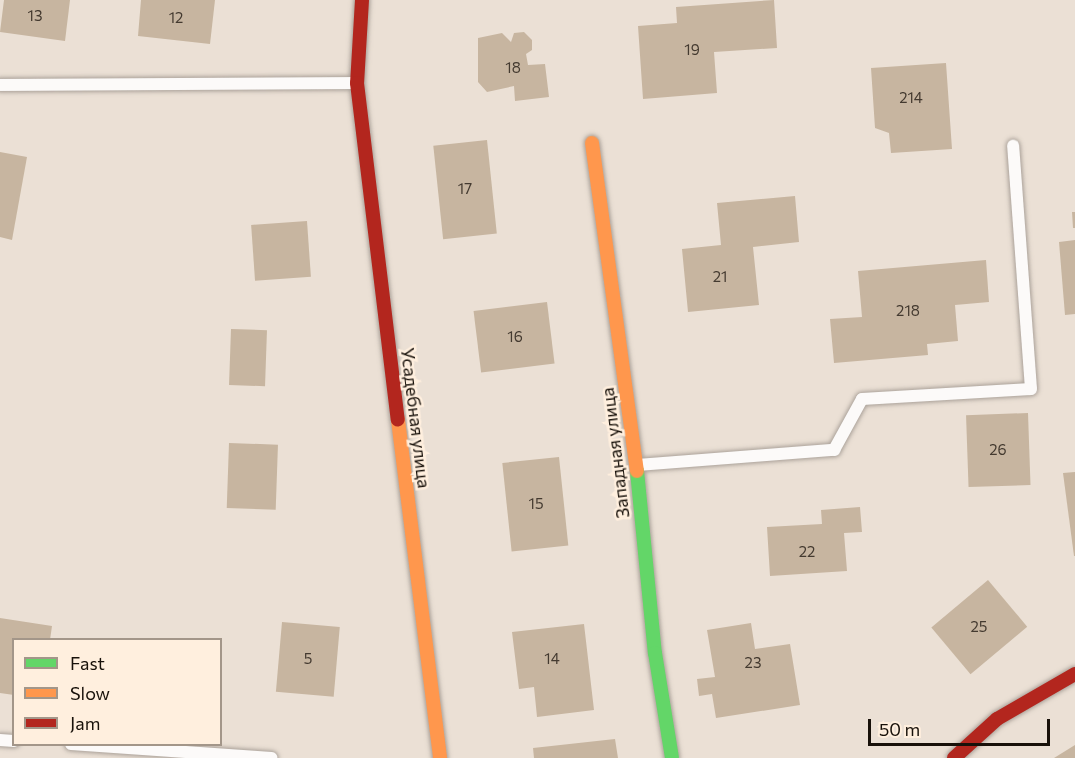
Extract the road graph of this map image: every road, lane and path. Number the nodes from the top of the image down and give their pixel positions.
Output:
1 (362, 0) edge
2 (357, 83) junction
3 (0, 86) edge
4 (592, 143) dead end
5 (1013, 146) dead end
6 (636, 465) junction
7 (1075, 674) edge
8 (100, 746) edge
9 (272, 758) edge
10 (440, 758) edge
11 (672, 758) edge
12 (954, 758) edge

1 - 2 street, Усадебная улица
2 - 3 lane
2 - 10 street, Усадебная улица
4 - 6 street, Западная улица
5 - 6 lane
6 - 11 street, Западная улица
7 - 12 street
8 - 9 lane

